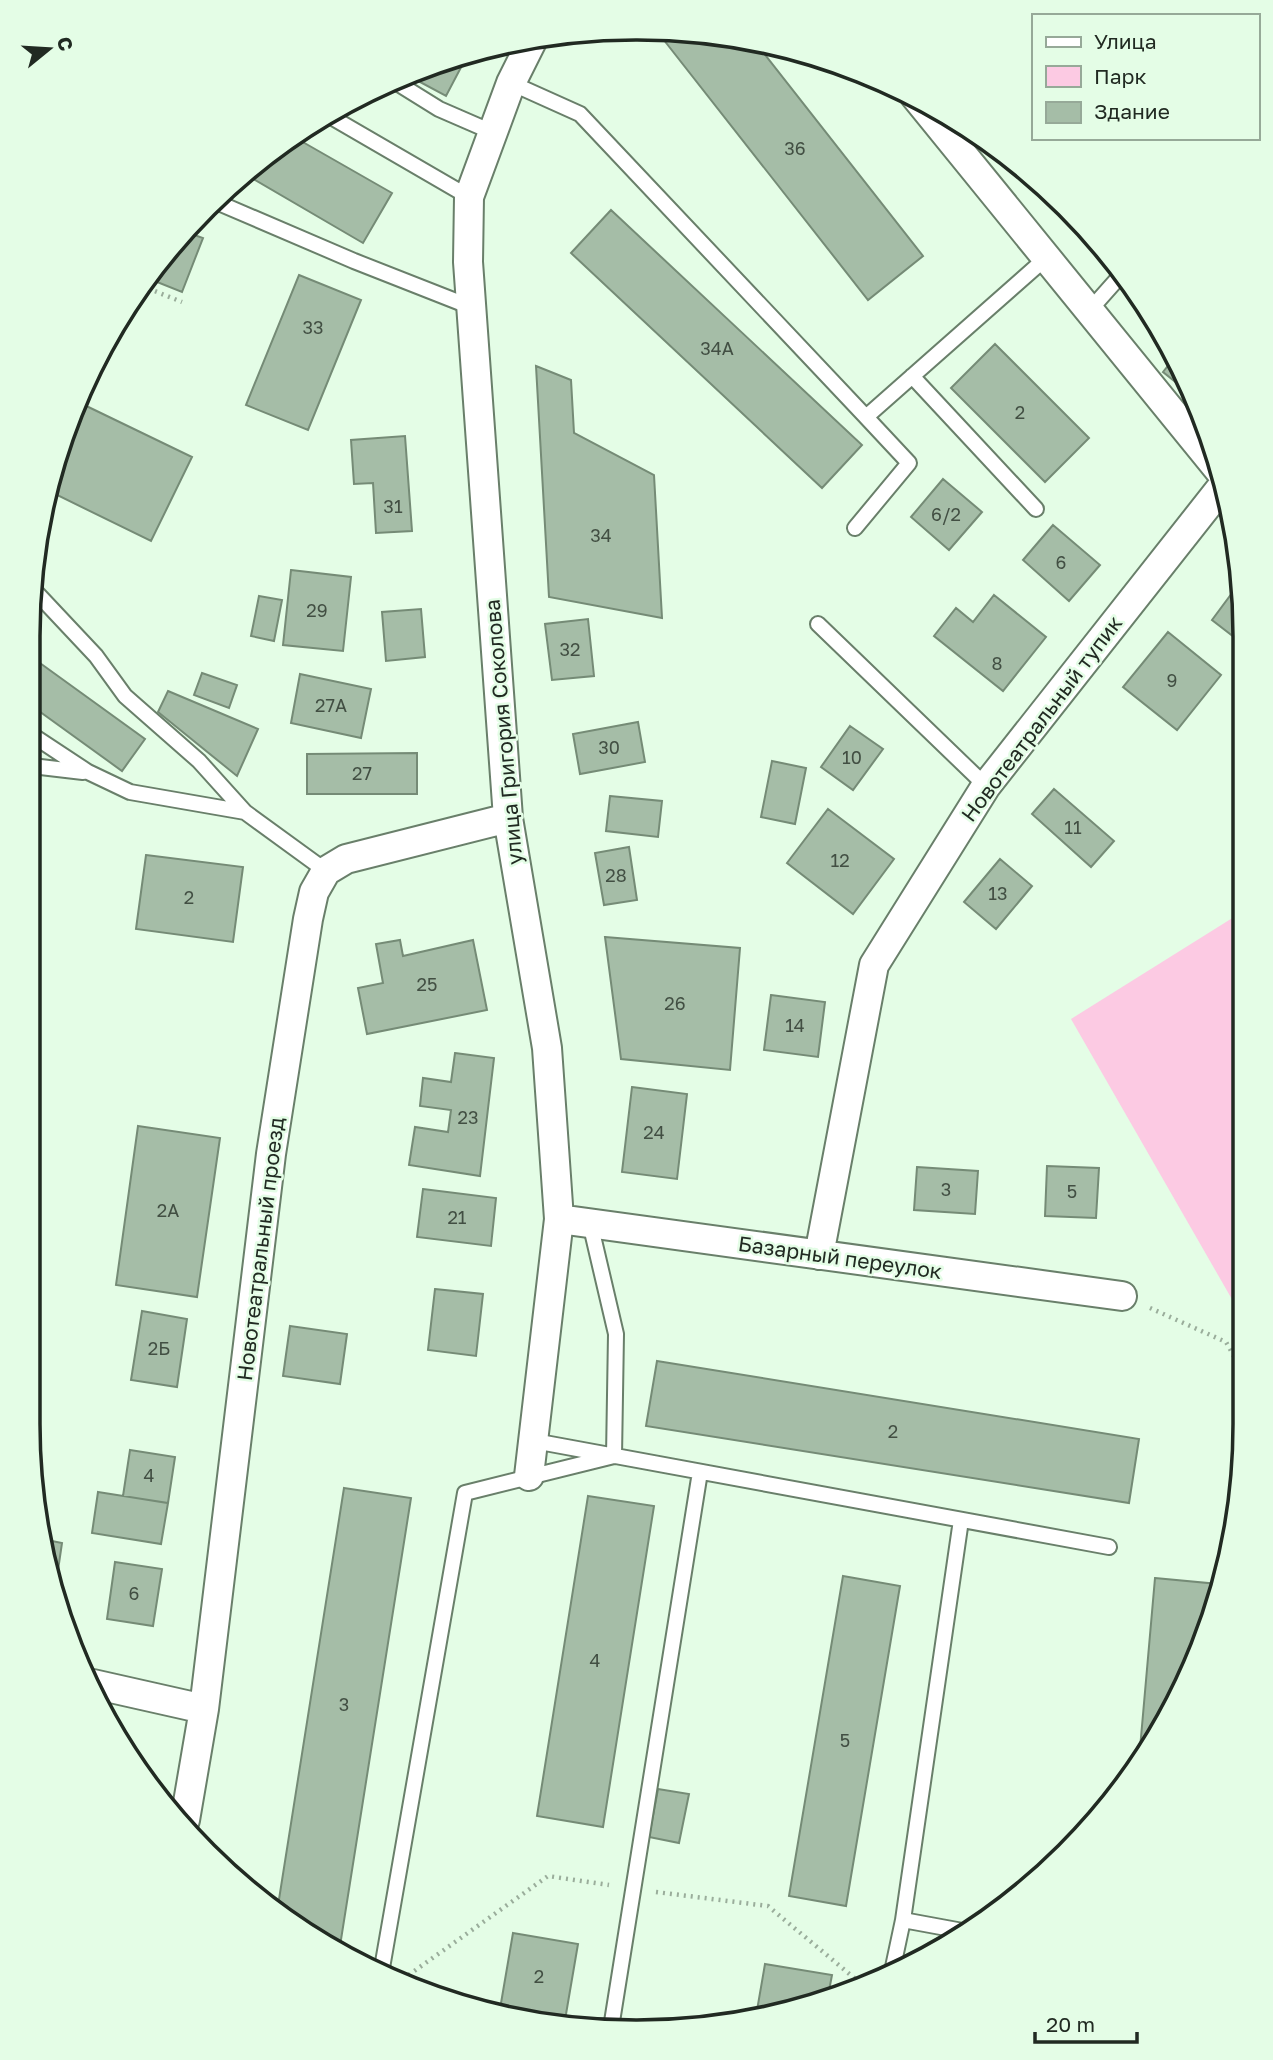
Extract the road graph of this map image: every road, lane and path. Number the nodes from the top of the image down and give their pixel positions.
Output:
1 (527, 51) edge
2 (512, 83) junction
3 (405, 88) edge
4 (934, 119) edge
5 (337, 121) edge
6 (492, 132) junction
7 (469, 197) junction
8 (225, 206) edge
9 (1046, 258) junction
10 (1115, 281) edge
11 (152, 290) edge
12 (182, 302) dead end
13 (471, 307) junction
14 (1089, 311) junction
15 (912, 376) junction
16 (866, 417) junction
17 (1202, 450) edge
18 (1215, 495) edge
19 (1036, 509) dead end
20 (855, 528) dead end
21 (42, 599) edge
22 (818, 624) dead end
23 (40, 740) edge
24 (40, 767) edge
25 (88, 772) junction
26 (986, 786) junction
27 (245, 812) junction
28 (508, 818) junction
29 (326, 871) junction
30 (559, 1219) junction
31 (590, 1223) junction
32 (818, 1255) junction
33 (1122, 1296) joint
34 (1233, 1354) edge
35 (534, 1441) junction
36 (614, 1456) junction
37 (700, 1472) junction
38 (529, 1476) junction
39 (961, 1520) junction
40 (1109, 1547) dead end
41 (102, 1686) edge
42 (204, 1709) junction
43 (186, 1814) edge
44 (903, 1920) junction
45 (951, 1930) edge
46 (894, 1961) edge
47 (383, 1963) edge
48 (612, 2019) edge

1 - 2 street, улица Григория Соколова
2 - 6 street, улица Григория Соколова
2 - 16 lane
3 - 6 lane
4 - 9 street
5 - 7 lane
6 - 7 street, улица Григория Соколова
7 - 13 street, улица Григория Соколова
8 - 13 lane
9 - 14 street
9 - 15 lane
10 - 14 lane
11 - 12 path
13 - 28 street, улица Григория Соколова
14 - 17 street
15 - 16 lane
15 - 19 lane
16 - 20 lane
18 - 26 street, Новотеатральный тупик
21 - 27 lane
22 - 26 lane
23 - 25 lane
24 - 25 lane
25 - 27 lane
26 - 32 street, Новотеатральный тупик
27 - 29 lane
28 - 29 street
28 - 30 street, улица Григория Соколова
29 - 42 street, Новотеатральный проезд
30 - 31 street, Базарный переулок
30 - 35 street, улица Григория Соколова
31 - 32 street, Базарный переулок
31 - 36 lane
32 - 33 street, Базарный переулок
33 - 34 path
35 - 36 lane
35 - 38 street, улица Григория Соколова
36 - 37 lane
36 - 38 lane
37 - 39 lane
37 - 48 lane
38 - 47 lane
39 - 40 lane
39 - 44 lane
41 - 42 street
42 - 43 street, Новотеатральный проезд
44 - 45 lane
44 - 46 lane

